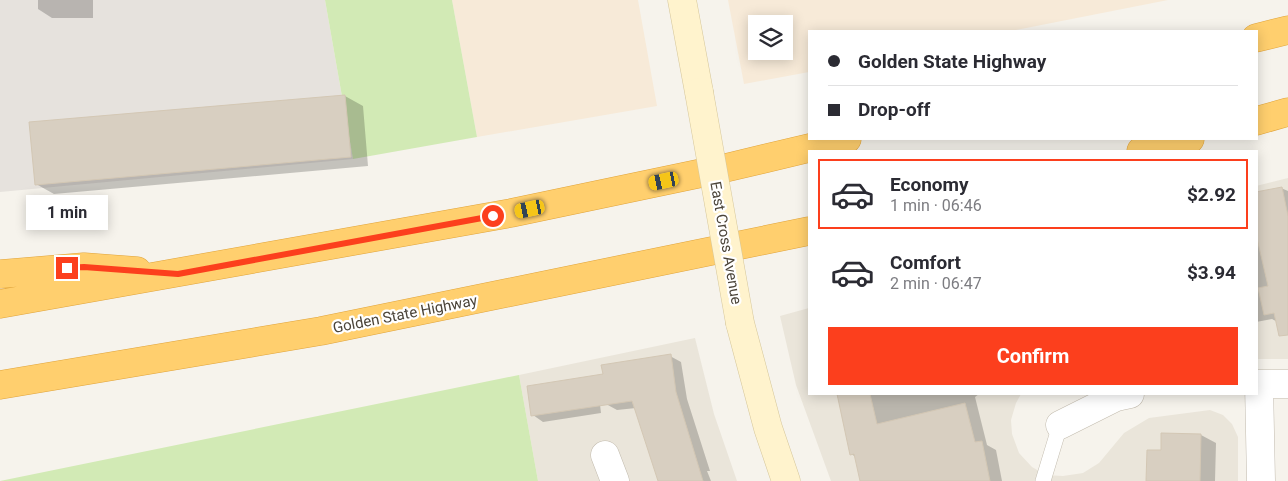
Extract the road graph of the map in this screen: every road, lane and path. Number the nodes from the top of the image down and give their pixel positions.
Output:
1 (682, 0) edge
2 (1288, 30) edge
3 (1258, 38) edge
4 (1288, 112) edge
5 (1258, 120) edge
6 (844, 140) edge
7 (1186, 140) edge
8 (1144, 150) edge
9 (808, 231) edge
10 (0, 274) edge
11 (178, 274) junction
12 (0, 304) edge
13 (1258, 384) edge
14 (1288, 384) edge
15 (0, 385) edge
16 (1125, 395) edge
17 (1060, 425) joint
18 (605, 455) dead end
19 (615, 481) edge
20 (786, 481) edge
21 (1043, 481) edge
22 (1261, 481) edge

1 - 20 street, East Cross Avenue, bridge
2 - 3 highway
4 - 5 highway
6 - 11 highway
7 - 8 highway
9 - 15 highway, Golden State Highway
10 - 11 highway
11 - 12 highway
13 - 14 street
13 - 22 street
16 - 17 street
17 - 21 lane
18 - 19 street

